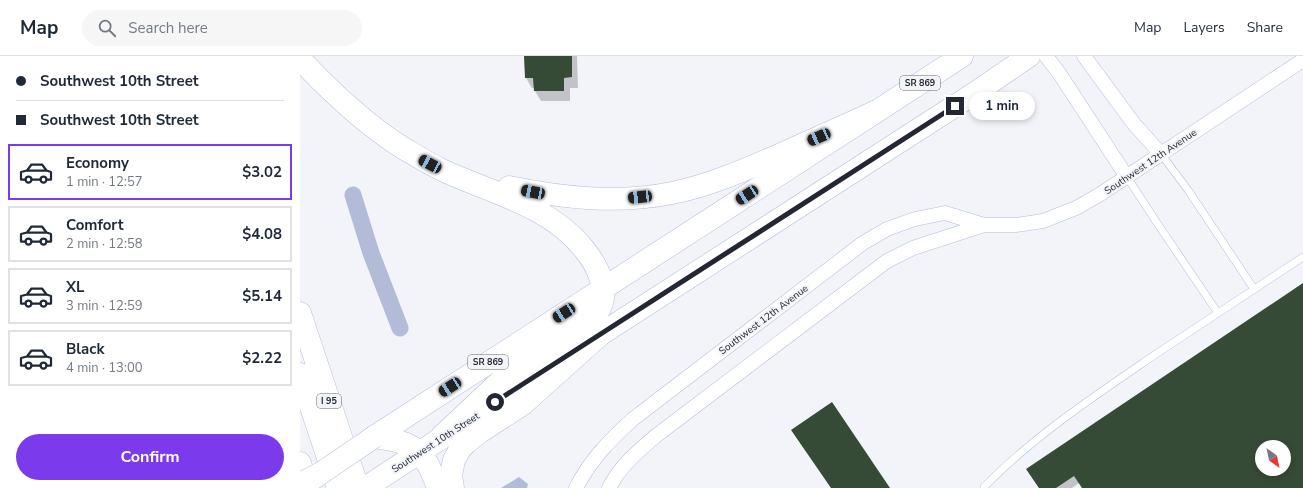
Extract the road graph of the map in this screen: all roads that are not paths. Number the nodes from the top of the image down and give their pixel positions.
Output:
1 (962, 56) edge
2 (1029, 56) edge
3 (1046, 56) edge
4 (1084, 56) edge
5 (300, 59) edge
6 (1303, 60) edge
7 (877, 111) junction
8 (1161, 154) junction
9 (1127, 177) junction
10 (461, 178) junction
11 (984, 225) junction
12 (1303, 257) edge
13 (603, 288) junction
14 (1254, 290) junction
15 (300, 313) edge
16 (1218, 313) junction
17 (601, 334) junction
18 (300, 374) edge
19 (442, 436) junction
20 (374, 437) junction
21 (416, 454) junction
22 (305, 479) edge
23 (338, 488) edge
24 (358, 488) edge
25 (364, 488) edge
26 (438, 488) edge
27 (453, 488) edge
28 (576, 488) edge
29 (609, 488) edge
30 (984, 488) edge

1 - 7 main road, SR 869
2 - 17 main road, Southwest 10th Street
3 - 9 street
4 - 8 street
5 - 10 main road
6 - 8 street, Southwest 12th Avenue
7 - 10 main road
7 - 13 main road, SR 869
8 - 9 street, Southwest 12th Avenue
8 - 14 lane
9 - 11 street, Southwest 12th Avenue
9 - 16 lane
10 - 13 main road
11 - 28 street, Southwest 12th Avenue
11 - 29 street, Southwest 12th Avenue
12 - 14 lane
13 - 19 main road
13 - 20 main road, SR 869
14 - 16 lane
15 - 24 main road, I 95
16 - 30 lane
17 - 19 main road, Southwest 10th Street
17 - 27 main road
18 - 23 main road
19 - 21 main road, Southwest 10th Street
20 - 21 main road
20 - 22 main road, SR 869, bridge
21 - 25 main road, Southwest 10th Street
21 - 26 main road

